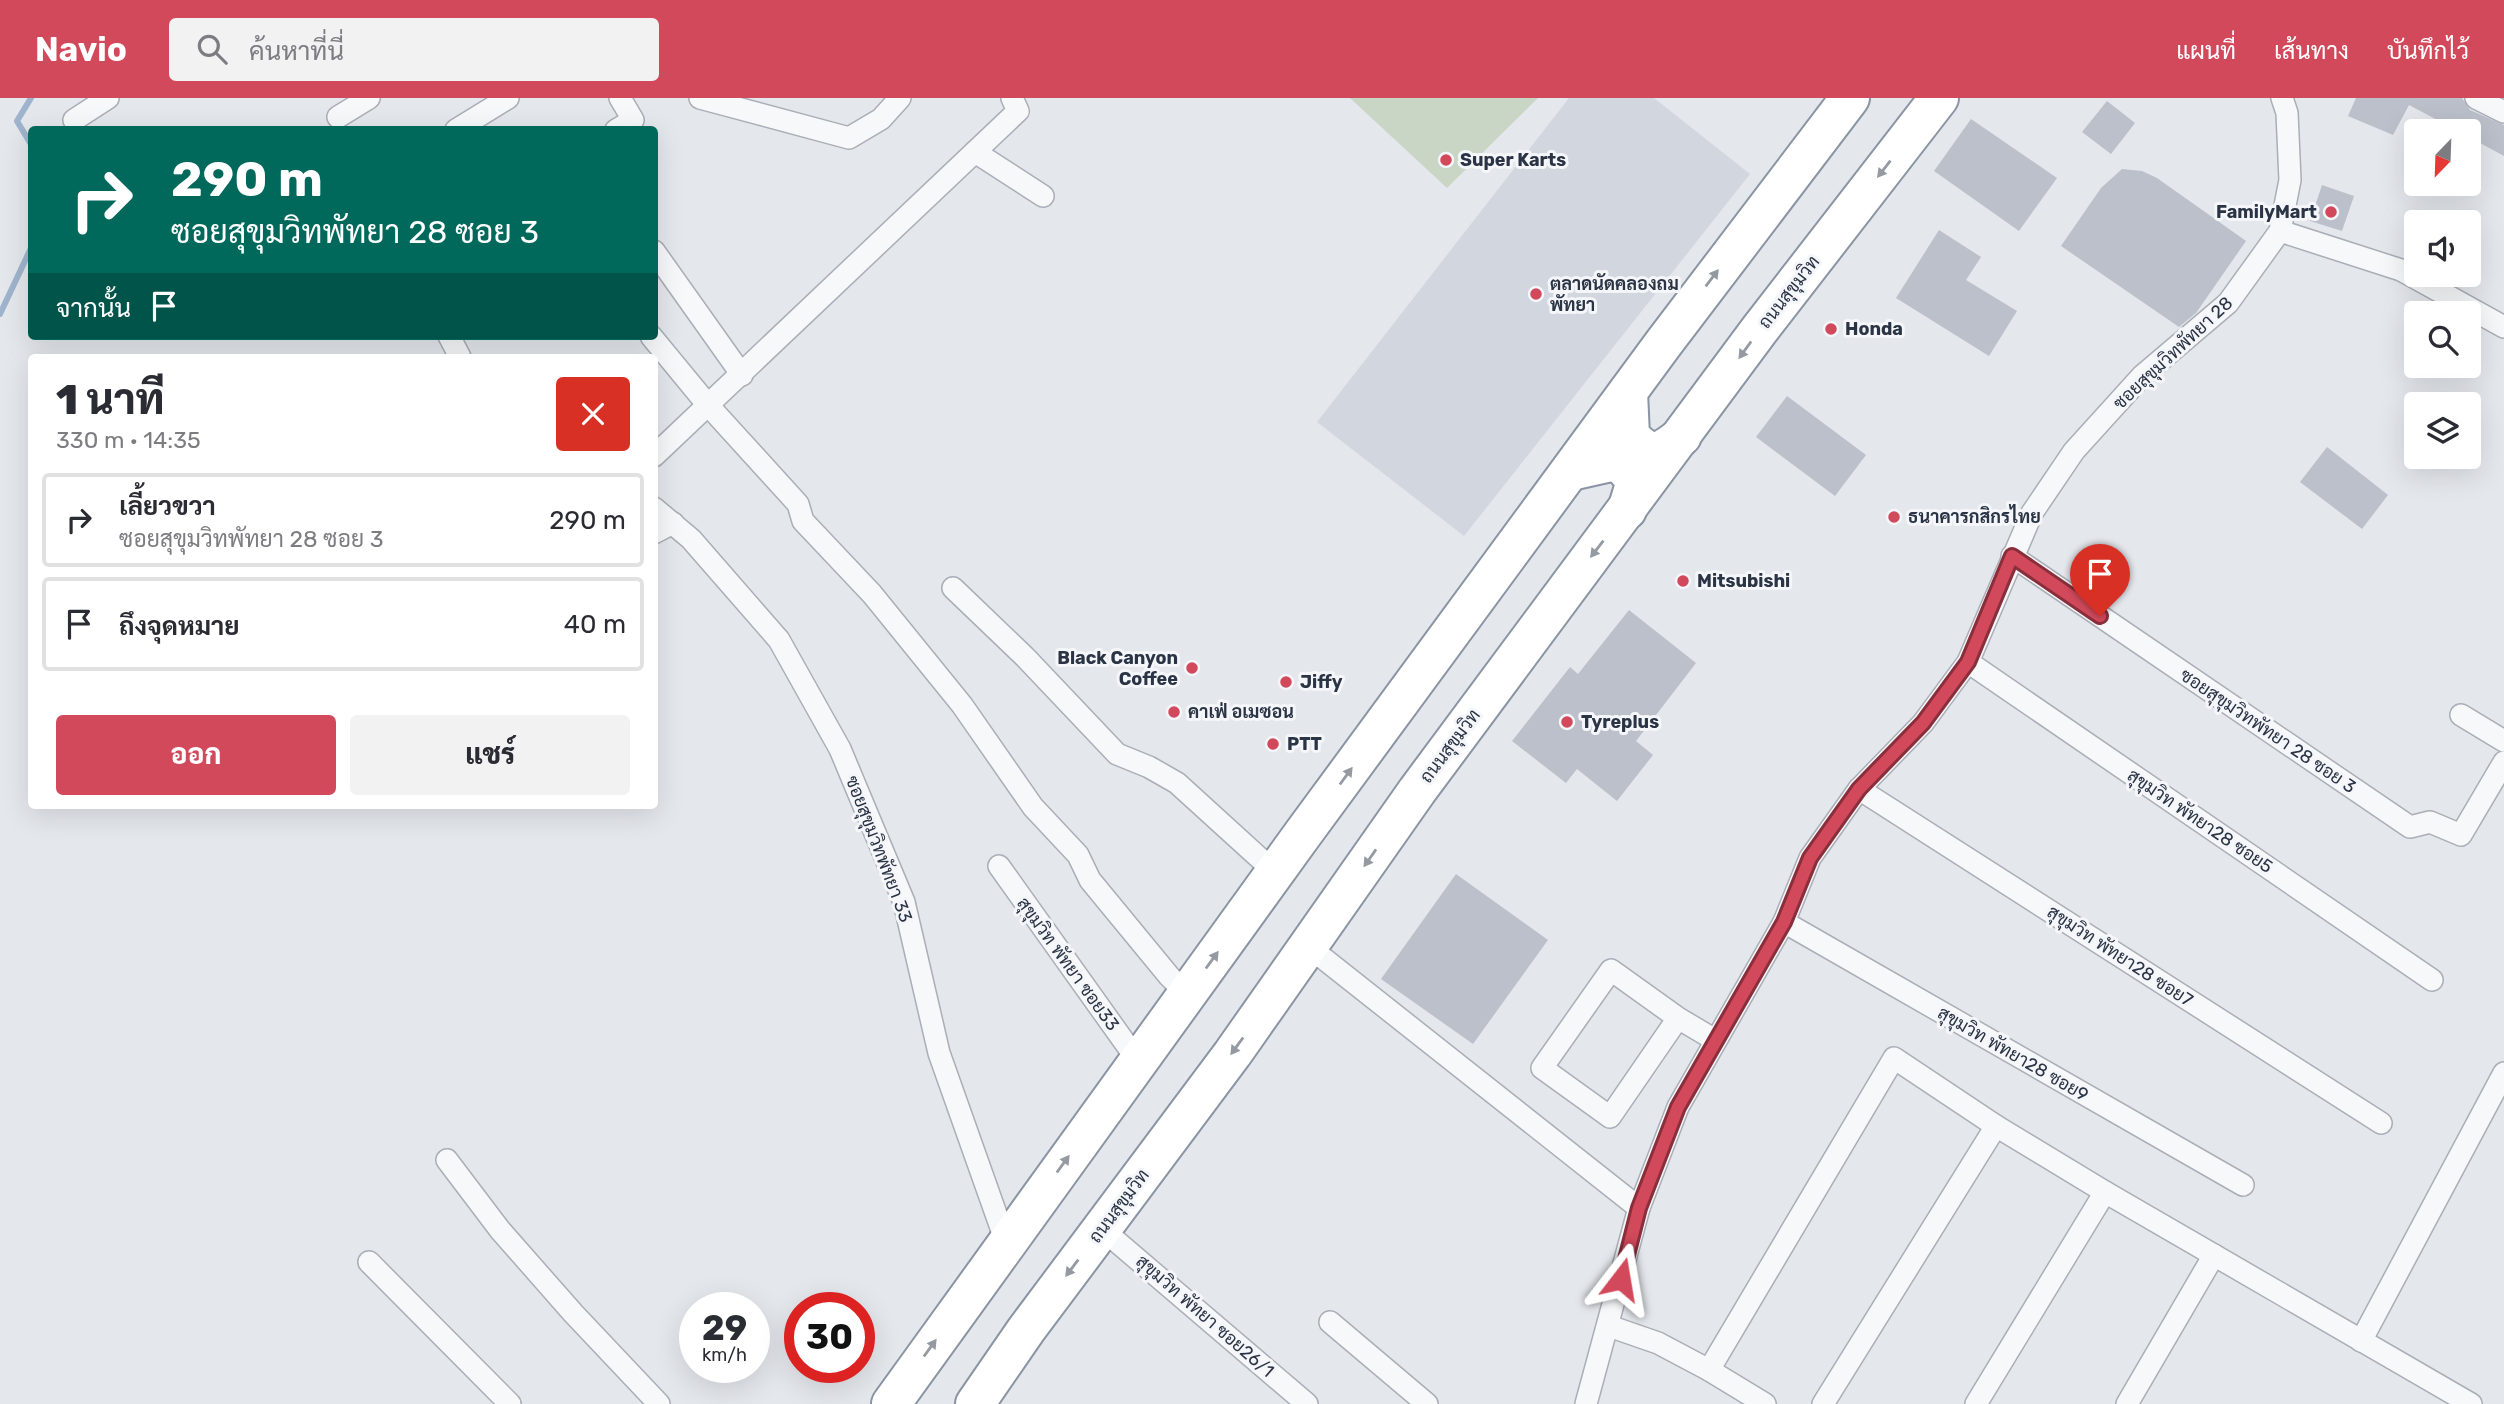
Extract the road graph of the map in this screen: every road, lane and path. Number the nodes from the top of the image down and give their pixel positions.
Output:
1 (108, 98) edge
2 (369, 98) edge
3 (508, 98) edge
4 (620, 98) edge
5 (699, 98) edge
6 (900, 98) edge
7 (1012, 98) edge
8 (1850, 98) edge
9 (1939, 98) edge
10 (2282, 98) edge
11 (2476, 98) edge
12 (2504, 112) edge
13 (337, 115) edge
14 (74, 120) dead end
15 (462, 126) edge
16 (623, 126) edge
17 (975, 152) junction
18 (1043, 196) dead end
19 (2280, 231) junction
20 (658, 257) edge
21 (2504, 327) edge
22 (654, 340) edge
23 (742, 375) junction
24 (1628, 392) junction
25 (707, 404) junction
26 (1682, 436) junction
27 (658, 452) edge
28 (1571, 471) junction
29 (1626, 512) junction
30 (664, 528) edge
31 (2012, 556) junction
32 (953, 588) dead end
33 (1968, 662) junction
34 (2461, 715) dead end
35 (2504, 741) edge
36 (2504, 762) edge
37 (1859, 789) junction
38 (999, 866) dead end
39 (1276, 873) junction
40 (1784, 922) junction
41 (1309, 947) junction
42 (2432, 980) dead end
43 (1187, 994) junction
44 (1678, 1018) junction
45 (1715, 1040) junction
46 (1138, 1061) junction
47 (2504, 1073) edge
48 (2381, 1123) dead end
49 (1996, 1126) junction
50 (447, 1160) dead end
51 (2243, 1185) dead end
52 (2105, 1192) junction
53 (1639, 1208) junction
54 (1101, 1229) junction
55 (1006, 1242) junction
56 (2214, 1255) junction
57 (369, 1262) dead end
58 (1330, 1322) dead end
59 (1609, 1326) junction
60 (2361, 1341) junction
61 (1709, 1370) junction
62 (986, 1400) edge
63 (510, 1404) edge
64 (659, 1404) edge
65 (891, 1404) edge
66 (1307, 1404) edge
67 (1427, 1404) edge
68 (1586, 1404) edge
69 (1765, 1404) edge
70 (1823, 1404) edge
71 (1976, 1404) edge
72 (2127, 1404) edge
73 (2471, 1404) edge

1 - 14 street
2 - 13 street
3 - 15 street
4 - 16 street
5 - 6 street
7 - 17 street
24 -> 8 highway
9 -> 26 highway, ถนนสุขุมวิท
10 - 19 street, ซอยสุขุมวิทพัทยา 28
11 - 12 street
17 - 18 street
17 - 23 street
19 - 21 street
19 - 31 street, ซอยสุขุมวิทพัทยา 28
20 - 23 street
22 - 25 street
23 - 25 street
24 - 26 highway
24 - 28 highway
25 - 27 street
25 - 43 street
26 - 29 highway, ถนนสุขุมวิท
28 - 29 highway
39 -> 28 highway
29 -> 41 highway, ถนนสุขุมวิท
30 - 55 street, ซอยสุขุมวิทพัทยา 33
31 - 33 street, ซอยสุขุมวิทพัทยา 28
31 - 36 street, ซอยสุขุมวิทพัทยา 28 ซอย 3
32 - 39 street
33 - 37 street, ซอยสุขุมวิทพัทยา 28
33 - 42 street, สุขุมวิท พัทยา28 ซอย5
34 - 35 street
37 - 40 street, ซอยสุขุมวิทพัทยา 28
37 - 48 street, สุขุมวิท พัทยา28 ซอย7
38 - 46 street, สุขุมวิท พัทยา ซอย33
43 -> 39 highway
40 - 45 street, ซอยสุขุมวิทพัทยา 28
40 - 51 street, สุขุมวิท พัทยา28 ซอย9
41 - 53 street
41 -> 54 highway, ถนนสุขุมวิท
43 - 46 highway
44 - 44 street
44 - 45 street
45 - 53 street, ซอยสุขุมวิทพัทยา 28
55 -> 46 highway
47 - 60 street
49 - 52 street
49 - 61 street
49 - 70 street
50 - 64 street
52 - 56 street
52 - 71 street
53 - 59 street, ซอยสุขุมวิทพัทยา 28
54 -> 62 highway, ถนนสุขุมวิท
54 - 66 street, สุขุมวิท พัทยา ซอย26/1
65 -> 55 highway
56 - 60 street
56 - 72 street
57 - 63 street
58 - 67 street
59 - 61 street
59 - 68 street, ซอยสุขุมวิทพัทยา 28
60 - 73 street
61 - 69 street

